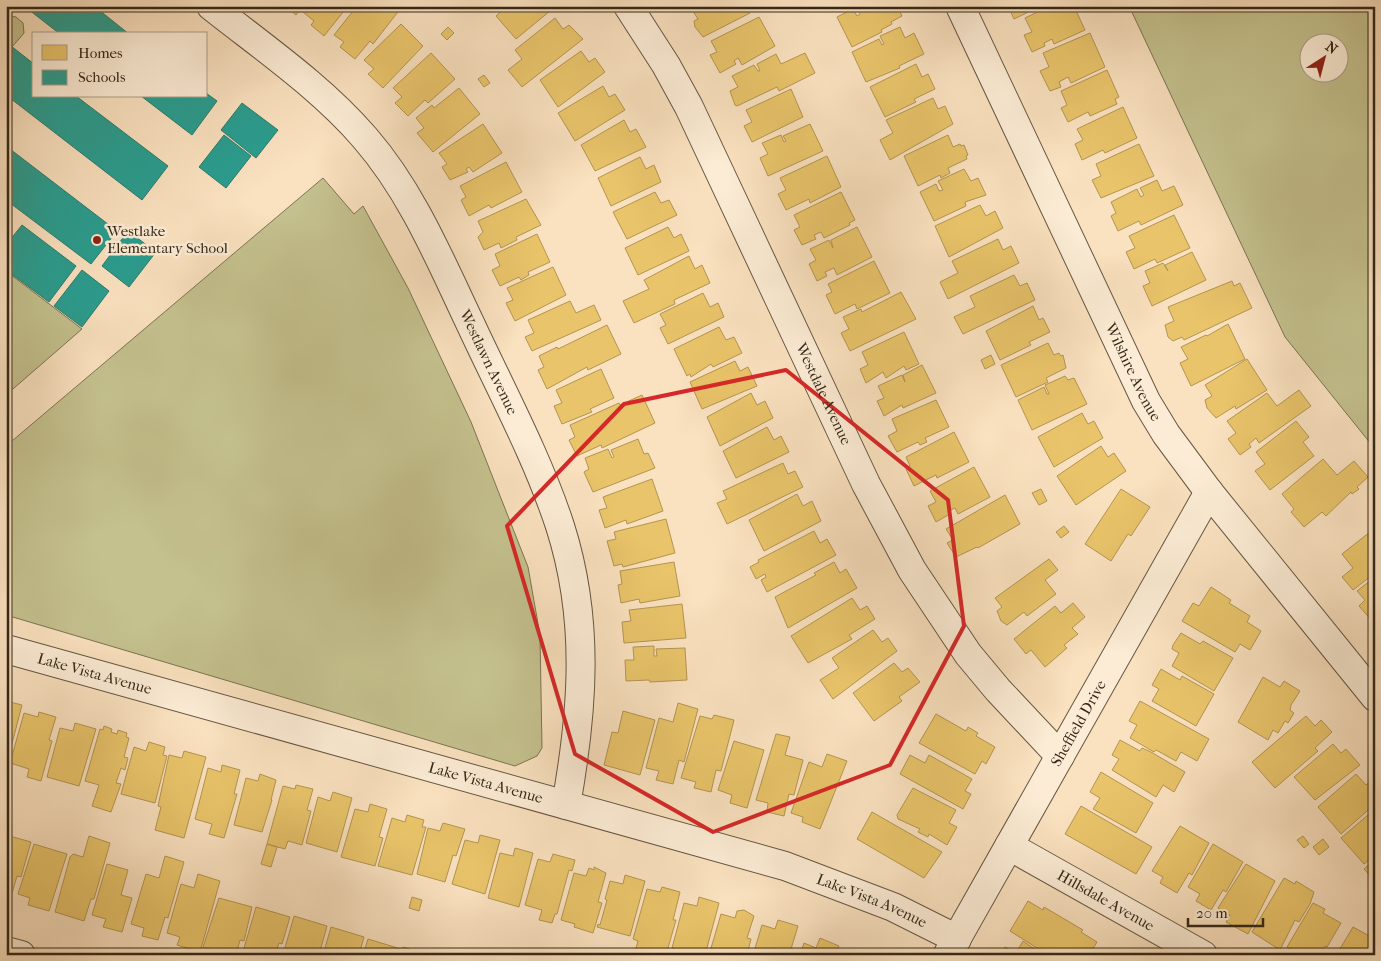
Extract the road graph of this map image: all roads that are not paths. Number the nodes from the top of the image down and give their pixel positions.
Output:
1 (211, 6) edge
2 (628, 6) edge
3 (960, 6) edge
4 (1209, 492) junction
5 (6, 650) edge
6 (1375, 697) edge
7 (1060, 756) junction
8 (566, 805) junction
9 (1009, 846) junction
10 (952, 947) edge
11 (6, 951) edge
12 (21, 955) edge
13 (1203, 955) edge

1 - 8 street, Westlawn Avenue
2 - 7 street, Westdale Avenue
3 - 4 street, Wilshire Avenue
4 - 6 street, Wilshire Avenue
4 - 7 street, Sheffield Drive
5 - 8 street, Lake Vista Avenue
7 - 9 street, Sheffield Drive
8 - 10 street, Lake Vista Avenue
9 - 10 street, Sheffield Drive
9 - 13 street, Hillsdale Avenue
11 - 12 street

